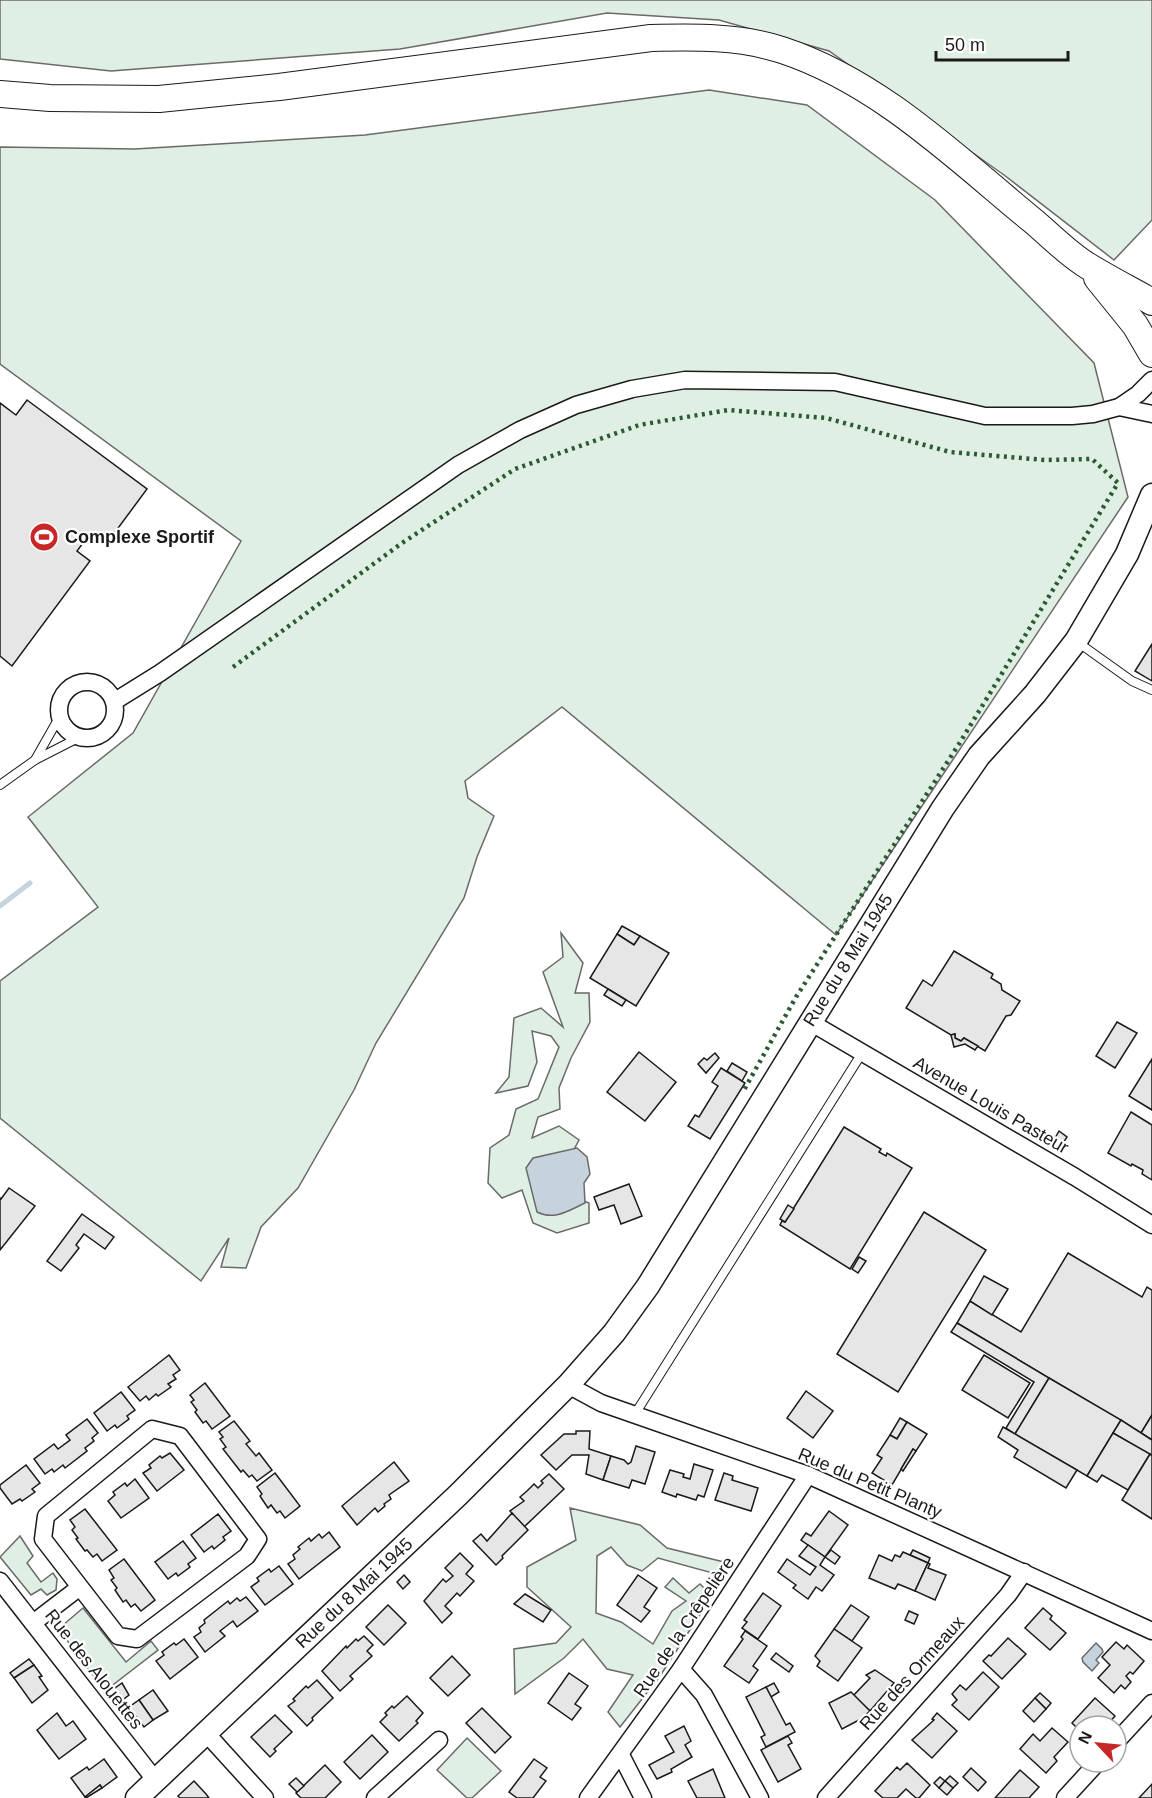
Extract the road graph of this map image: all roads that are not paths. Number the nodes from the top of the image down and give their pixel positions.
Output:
1 (0, 94) edge
2 (1087, 266) junction
3 (1152, 302) edge
4 (1152, 354) edge
5 (1152, 380) edge
6 (1119, 407) junction
7 (1152, 414) edge
8 (1152, 495) edge
9 (1152, 526) edge
10 (1127, 554) junction
11 (1076, 641) junction
12 (1152, 690) edge
13 (115, 701) junction
14 (60, 716) junction
15 (80, 737) junction
16 (35, 760) junction
17 (0, 785) edge
18 (810, 1022) junction
19 (862, 1053) junction
20 (1152, 1225) edge
21 (573, 1379) junction
22 (635, 1414) junction
23 (808, 1475) junction
24 (1024, 1572) junction
25 (0, 1581) edge
26 (80, 1587) junction
27 (33, 1623) junction
28 (1152, 1630) edge
29 (681, 1669) junction
30 (1152, 1703) edge
31 (1128, 1730) edge
32 (206, 1733) junction
33 (439, 1740) dead end
34 (621, 1755) junction
35 (1087, 1774) edge
36 (156, 1781) junction
37 (137, 1798) edge
38 (265, 1798) edge
39 (375, 1798) edge
40 (588, 1798) edge
41 (643, 1798) edge
42 (760, 1798) edge
43 (826, 1798) edge
44 (1065, 1798) edge

1 - 2 main road
2 - 3 main road
2 - 4 main road
5 - 6 street
6 - 7 street
6 - 13 street
8 - 10 main road
9 - 10 main road
10 - 11 main road, Rue du 8 Mai 1945
11 - 12 lane
11 - 18 main road, Rue du 8 Mai 1945
13 - 14 street
13 - 15 street
14 - 15 street
14 - 16 lane
15 - 16 lane
16 - 17 lane
18 - 19 street, Avenue Louis Pasteur
18 - 21 main road, Rue du 8 Mai 1945
19 - 20 street, Avenue Louis Pasteur
19 - 22 lane
21 - 22 street, Rue du Petit Planty
21 - 32 main road, Rue du 8 Mai 1945
22 - 23 street, Rue du Petit Planty
23 - 24 street, Rue du Petit Planty
23 - 29 street, Rue de la Crêpelière
24 - 28 street, Rue du Petit Planty
24 - 43 street, Rue des Ormeaux
25 - 27 street, Rue des Alouettes
26 - 26 street
26 - 27 street
27 - 36 street, Rue des Alouettes
29 - 34 street, Rue de la Crêpelière
29 - 42 street
30 - 31 street
32 - 36 main road, Rue du 8 Mai 1945
32 - 38 street
33 - 39 street
34 - 40 street, Rue de la Crêpelière
34 - 41 street
35 - 44 street
36 - 37 main road, Rue du 8 Mai 1945

